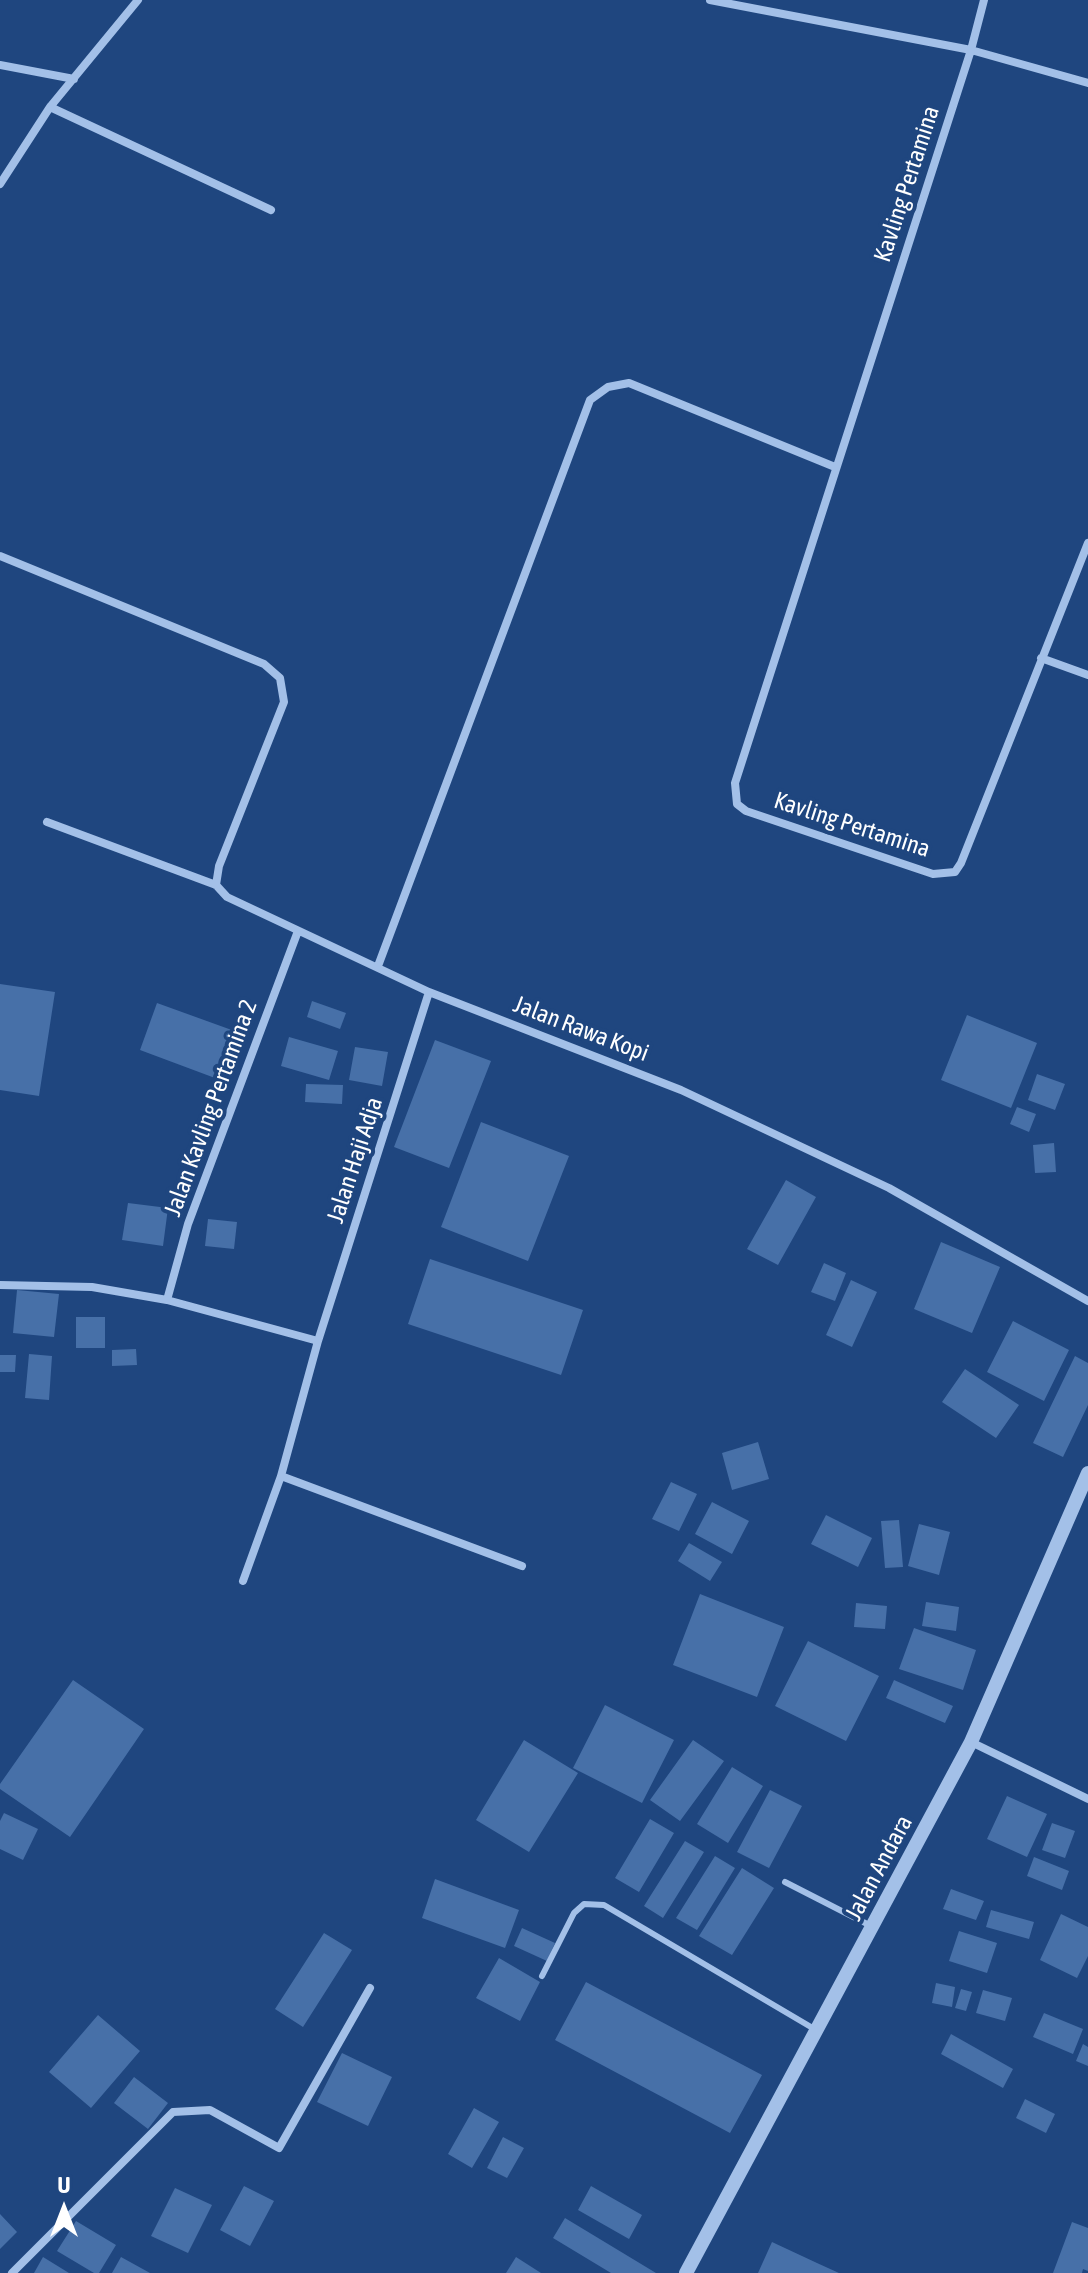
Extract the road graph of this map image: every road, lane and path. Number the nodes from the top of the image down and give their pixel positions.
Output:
1 (138, 0) edge
2 (710, 0) edge
3 (984, 0) edge
4 (971, 50) junction
5 (0, 65) edge
6 (74, 79) junction
7 (1088, 83) edge
8 (50, 107) junction
9 (0, 184) edge
10 (271, 210) dead end
11 (835, 467) junction
12 (1088, 543) edge
13 (0, 556) edge
14 (1041, 658) junction
15 (1088, 675) edge
16 (47, 822) dead end
17 (216, 885) junction
18 (298, 931) junction
19 (378, 966) junction
20 (429, 992) junction
21 (0, 1285) edge
22 (167, 1300) junction
23 (1088, 1301) edge
24 (318, 1341) junction
25 (1088, 1473) edge
26 (281, 1476) junction
27 (522, 1566) dead end
28 (243, 1581) dead end
29 (971, 1742) junction
30 (1088, 1799) edge
31 (785, 1882) dead end
32 (872, 1926) junction
33 (542, 1976) dead end
34 (370, 1988) dead end
35 (816, 2030) junction
36 (12, 2273) edge
37 (686, 2273) edge

1 - 6 street
2 - 4 street
3 - 4 street, Kavling Pertamina
4 - 7 street
4 - 11 street, Kavling Pertamina
5 - 6 street
6 - 8 street
8 - 9 street
8 - 10 street
11 - 14 street, Kavling Pertamina
11 - 19 street
12 - 14 street, Kavling Pertamina
13 - 17 street
14 - 15 street
16 - 17 street, Jalan Rawa Kopi
17 - 18 street, Jalan Rawa Kopi
18 - 19 street, Jalan Rawa Kopi
18 - 22 street, Jalan Kavling Pertamina 2
19 - 20 street, Jalan Rawa Kopi
20 - 23 street, Jalan Rawa Kopi
20 - 24 street, Jalan Haji Adja
21 - 22 street
22 - 24 street
24 - 26 street, Jalan Haji Adja
25 - 29 street, Jalan Andara
26 - 27 street
26 - 28 street, Jalan Haji Adja
29 - 30 street
29 - 32 street, Jalan Andara
31 - 32 lane
32 - 35 street, Jalan Andara
33 - 35 lane
34 - 36 street
35 - 37 street, Jalan Andara

